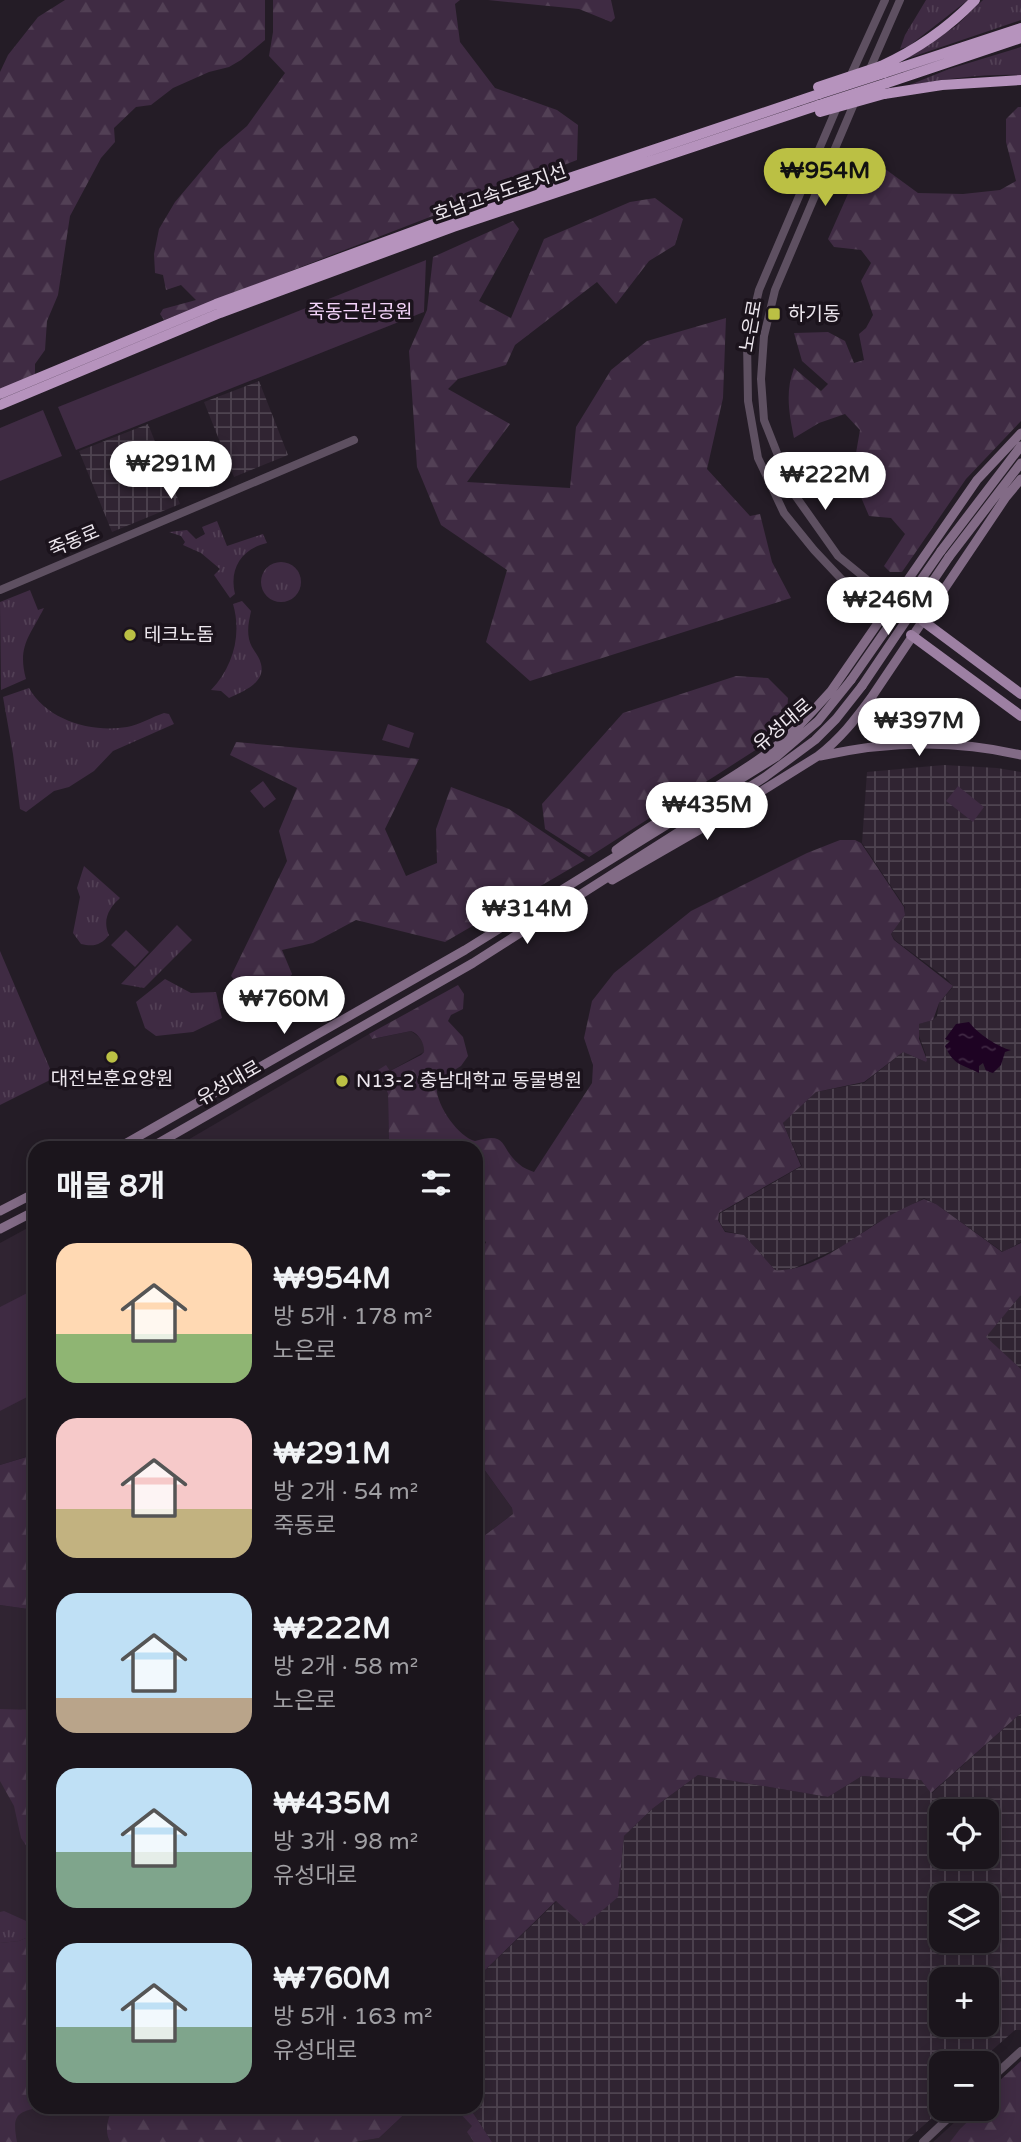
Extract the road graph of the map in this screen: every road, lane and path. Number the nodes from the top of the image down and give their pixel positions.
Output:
1 (885, 0) edge
2 (900, 0) edge
3 (975, 0) edge
4 (1021, 28) edge
5 (1021, 38) edge
6 (1021, 80) edge
7 (819, 99) junction
8 (628, 162) junction
9 (0, 394) edge
10 (0, 405) edge
11 (1021, 433) edge
12 (354, 440) dead end
13 (1021, 446) edge
14 (1021, 463) edge
15 (1021, 479) edge
16 (945, 554) junction
17 (0, 590) edge
18 (892, 600) junction
19 (882, 615) junction
20 (923, 621) junction
21 (911, 635) junction
22 (1021, 694) edge
23 (1021, 716) edge
24 (1021, 755) edge
25 (818, 756) junction
26 (573, 882) junction
27 (579, 896) junction
28 (130, 1141) edge
29 (162, 1141) edge
30 (28, 1197) edge
31 (0, 1211) edge
32 (28, 1215) edge
33 (0, 1229) edge
34 (1021, 2051) edge
35 (999, 2071) edge
36 (945, 2121) edge
37 (923, 2142) edge

1 - 19 street, 노은로
2 - 18 street, 노은로
3 - 7 highway, bridge
4 - 7 highway, 호남고속도로지선, bridge
5 - 7 highway, 호남고속도로지선, bridge
6 - 7 highway, bridge
7 - 8 highway, 호남고속도로지선
7 - 8 highway
8 - 9 highway, 호남고속도로지선
8 - 10 highway, 호남고속도로지선
11 - 18 main road
12 - 17 street, 죽동로
13 - 16 main road, 유성대로
14 - 16 main road, 유성대로
15 - 20 main road
16 - 26 main road, 유성대로, bridge
16 - 27 main road, 유성대로, bridge
18 - 19 main road
18 - 20 main road, 노은로
19 - 21 main road
19 - 26 main road
20 - 21 main road
20 - 22 main road
21 - 23 main road
21 - 25 main road
24 - 25 main road
25 - 27 main road
26 - 28 main road, 유성대로
27 - 29 main road, 유성대로
30 - 31 main road
32 - 33 main road
34 - 35 street
36 - 37 street

